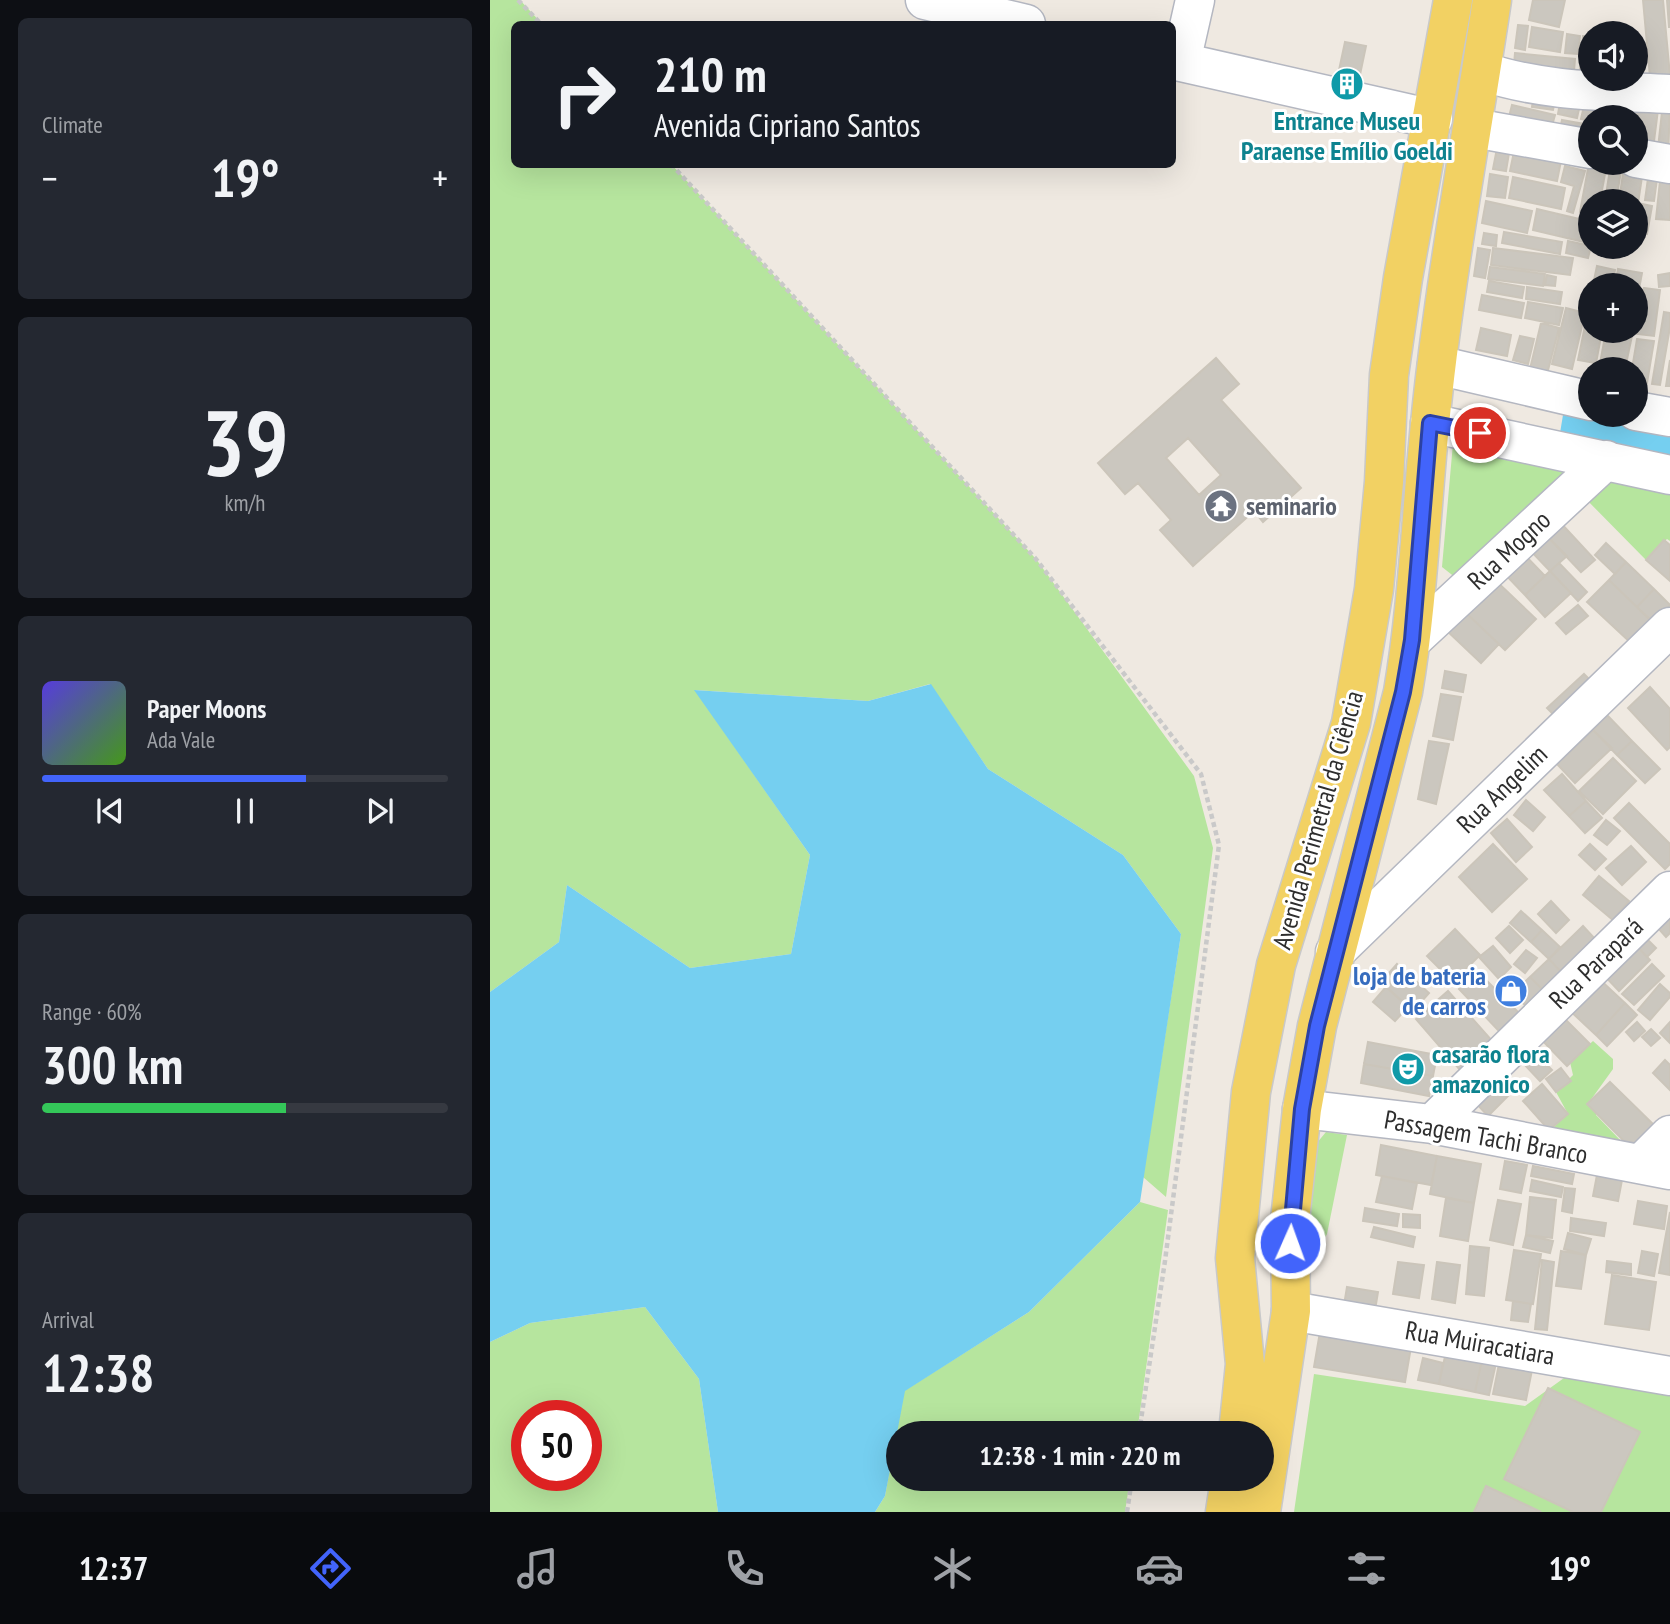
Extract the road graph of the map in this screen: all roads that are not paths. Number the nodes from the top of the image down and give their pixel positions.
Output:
1 (925, 0) edge
2 (1195, 0) edge
3 (1453, 0) edge
4 (1492, 0) edge
5 (1013, 21) edge
6 (1177, 61) edge
7 (1482, 72) junction
8 (1670, 94) edge
9 (1433, 119) junction
10 (1474, 128) junction
11 (1578, 147) edge
12 (1648, 160) edge
13 (1670, 164) edge
14 (1437, 365) junction
15 (1578, 398) edge
16 (1648, 413) edge
17 (1670, 417) edge
18 (1430, 423) junction
19 (1606, 460) junction
20 (1670, 475) edge
21 (1670, 627) edge
22 (1412, 640) junction
23 (1670, 891) edge
24 (1335, 952) junction
25 (1302, 1109) junction
26 (1432, 1124) junction
27 (1670, 1135) edge
28 (1656, 1167) edge
29 (1291, 1311) junction
30 (1670, 1376) edge
31 (1239, 1421) edge
32 (1228, 1491) edge
33 (1225, 1512) edge
34 (1261, 1512) edge

1 - 5 street
2 - 6 street
3 - 9 main road, Avenida Perimetral da Ciência
4 - 7 main road, Avenida Perimetral da Ciência
6 - 9 street
7 - 8 street
7 - 10 main road, Avenida Perimetral da Ciência
9 - 31 main road, Avenida Perimetral da Ciência
10 - 11 street
10 - 14 main road, Avenida Perimetral da Ciência
12 - 13 street
14 - 15 street
14 - 18 main road, Avenida Perimetral da Ciência
16 - 17 street
18 - 19 street
18 - 22 main road, Avenida Perimetral da Ciência
19 - 20 street
19 - 22 street, Rua Mogno
21 - 24 street, Rua Angelim
22 - 24 main road, Avenida Perimetral da Ciência
23 - 26 street, Rua Parapará
24 - 25 main road, Avenida Perimetral da Ciência
25 - 26 street, Passagem Tachi Branco
25 - 29 main road, Avenida Perimetral da Ciência
26 - 28 street, Passagem Tachi Branco
27 - 28 street
29 - 30 street, Rua Muiracatiara
29 - 34 main road, Avenida Perimetral da Ciência
32 - 33 main road

